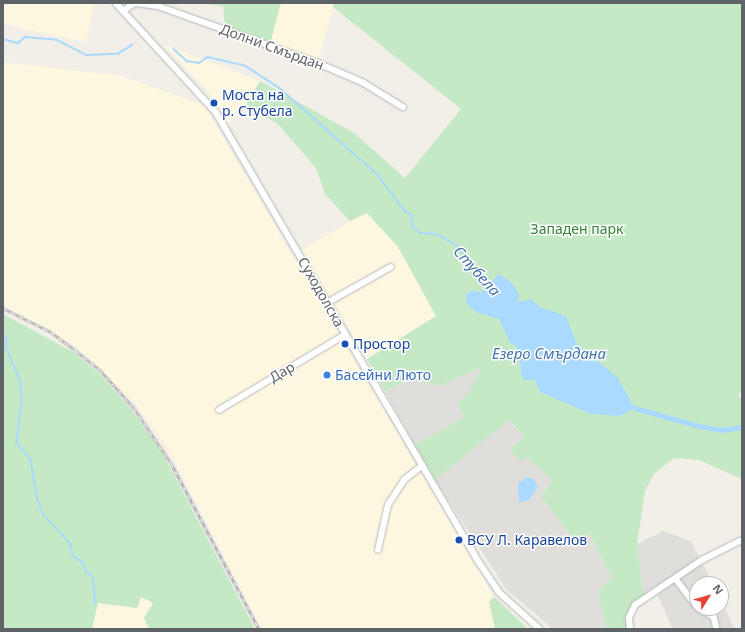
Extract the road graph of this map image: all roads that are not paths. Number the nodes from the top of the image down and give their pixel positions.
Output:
1 (116, 3) edge
2 (136, 3) edge
3 (123, 11) junction
4 (402, 107) dead end
5 (391, 267) dead end
6 (327, 303) junction
7 (345, 335) junction
8 (219, 410) dead end
9 (422, 466) junction
10 (742, 540) edge
11 (378, 550) dead end
12 (676, 579) junction
13 (689, 596) edge
14 (711, 616) edge
15 (540, 629) edge
16 (630, 629) edge
17 (717, 629) edge

1 - 3 street, Суходолска
2 - 3 street, Долни Смърдан
2 - 4 street, Долни Смърдан
3 - 6 street, Суходолска
5 - 6 street
6 - 7 street, Суходолска
7 - 8 street, Дар
7 - 9 street, Суходолска
9 - 11 street
9 - 15 street, Суходолска
10 - 12 street
12 - 13 street
12 - 16 street
14 - 17 street

